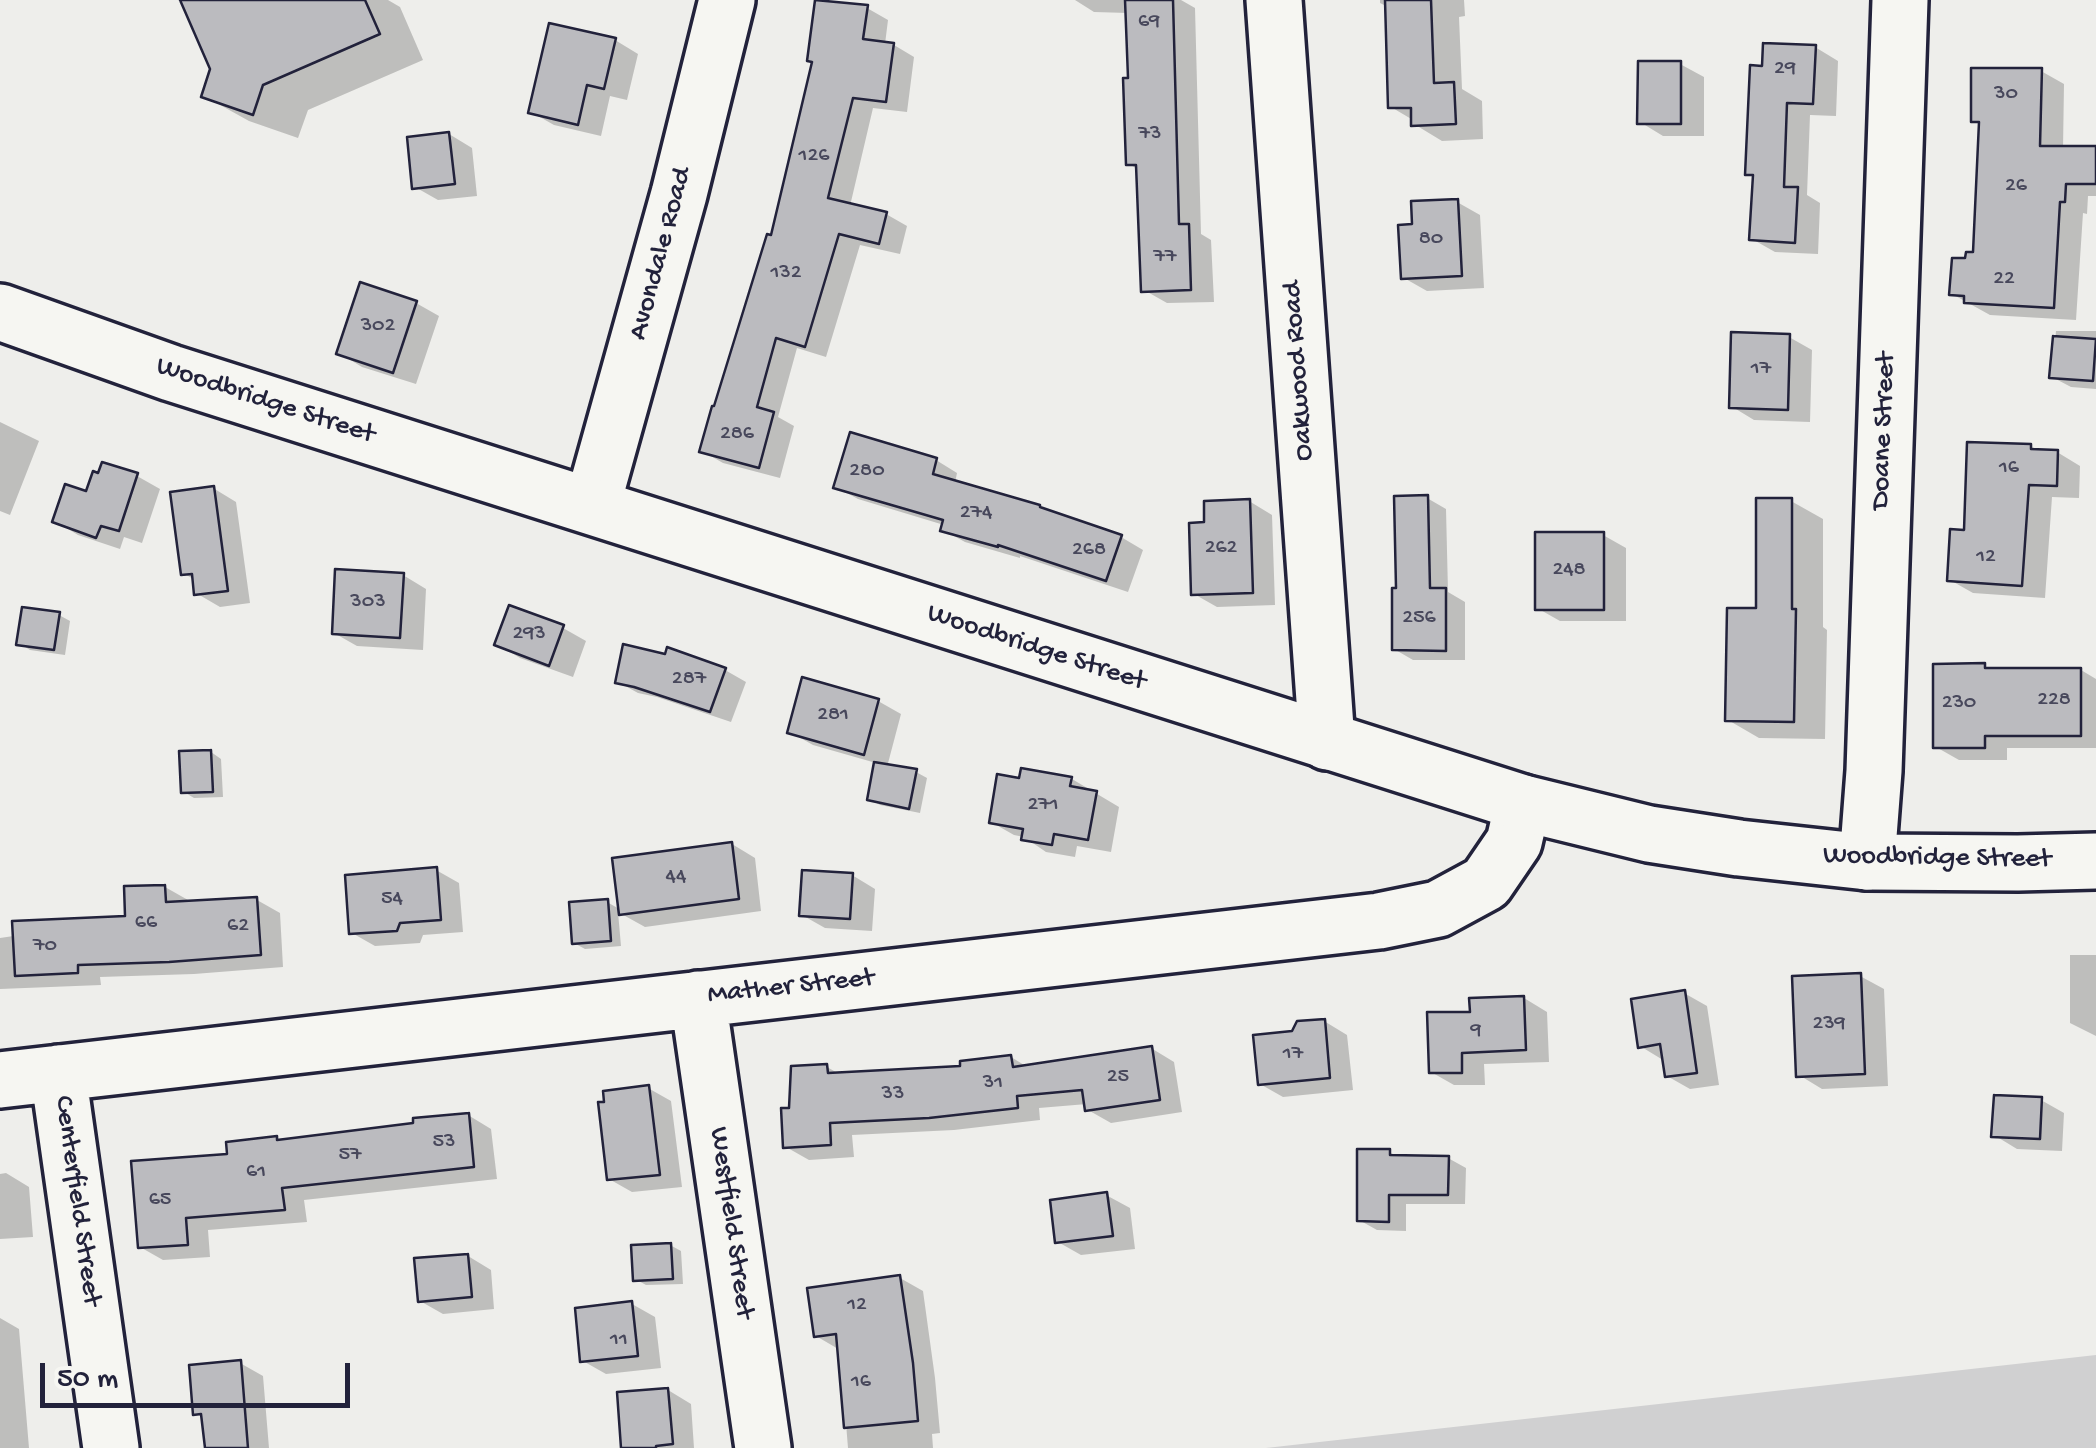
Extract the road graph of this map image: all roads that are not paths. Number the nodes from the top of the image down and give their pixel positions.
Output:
1 (726, 0) edge
2 (1274, 0) edge
3 (1900, 0) edge
4 (0, 312) edge
5 (592, 506) junction
6 (1327, 742) junction
7 (1523, 803) junction
8 (2096, 861) edge
9 (1867, 862) junction
10 (698, 999) junction
11 (58, 1072) junction
12 (0, 1080) edge
13 (111, 1448) edge
14 (763, 1448) edge

1 - 5 street, Avondale Road
2 - 6 street, Oakwood Road
3 - 9 street, Doane Street
4 - 5 street, Woodbridge Street
5 - 6 street, Woodbridge Street
6 - 7 street, Woodbridge Street
7 - 9 street, Woodbridge Street
7 - 10 street, Mather Street
8 - 9 street, Woodbridge Street
10 - 11 street, Mather Street
10 - 14 street, Westfield Street
11 - 12 street, Mather Street
11 - 13 street, Centerfield Street

